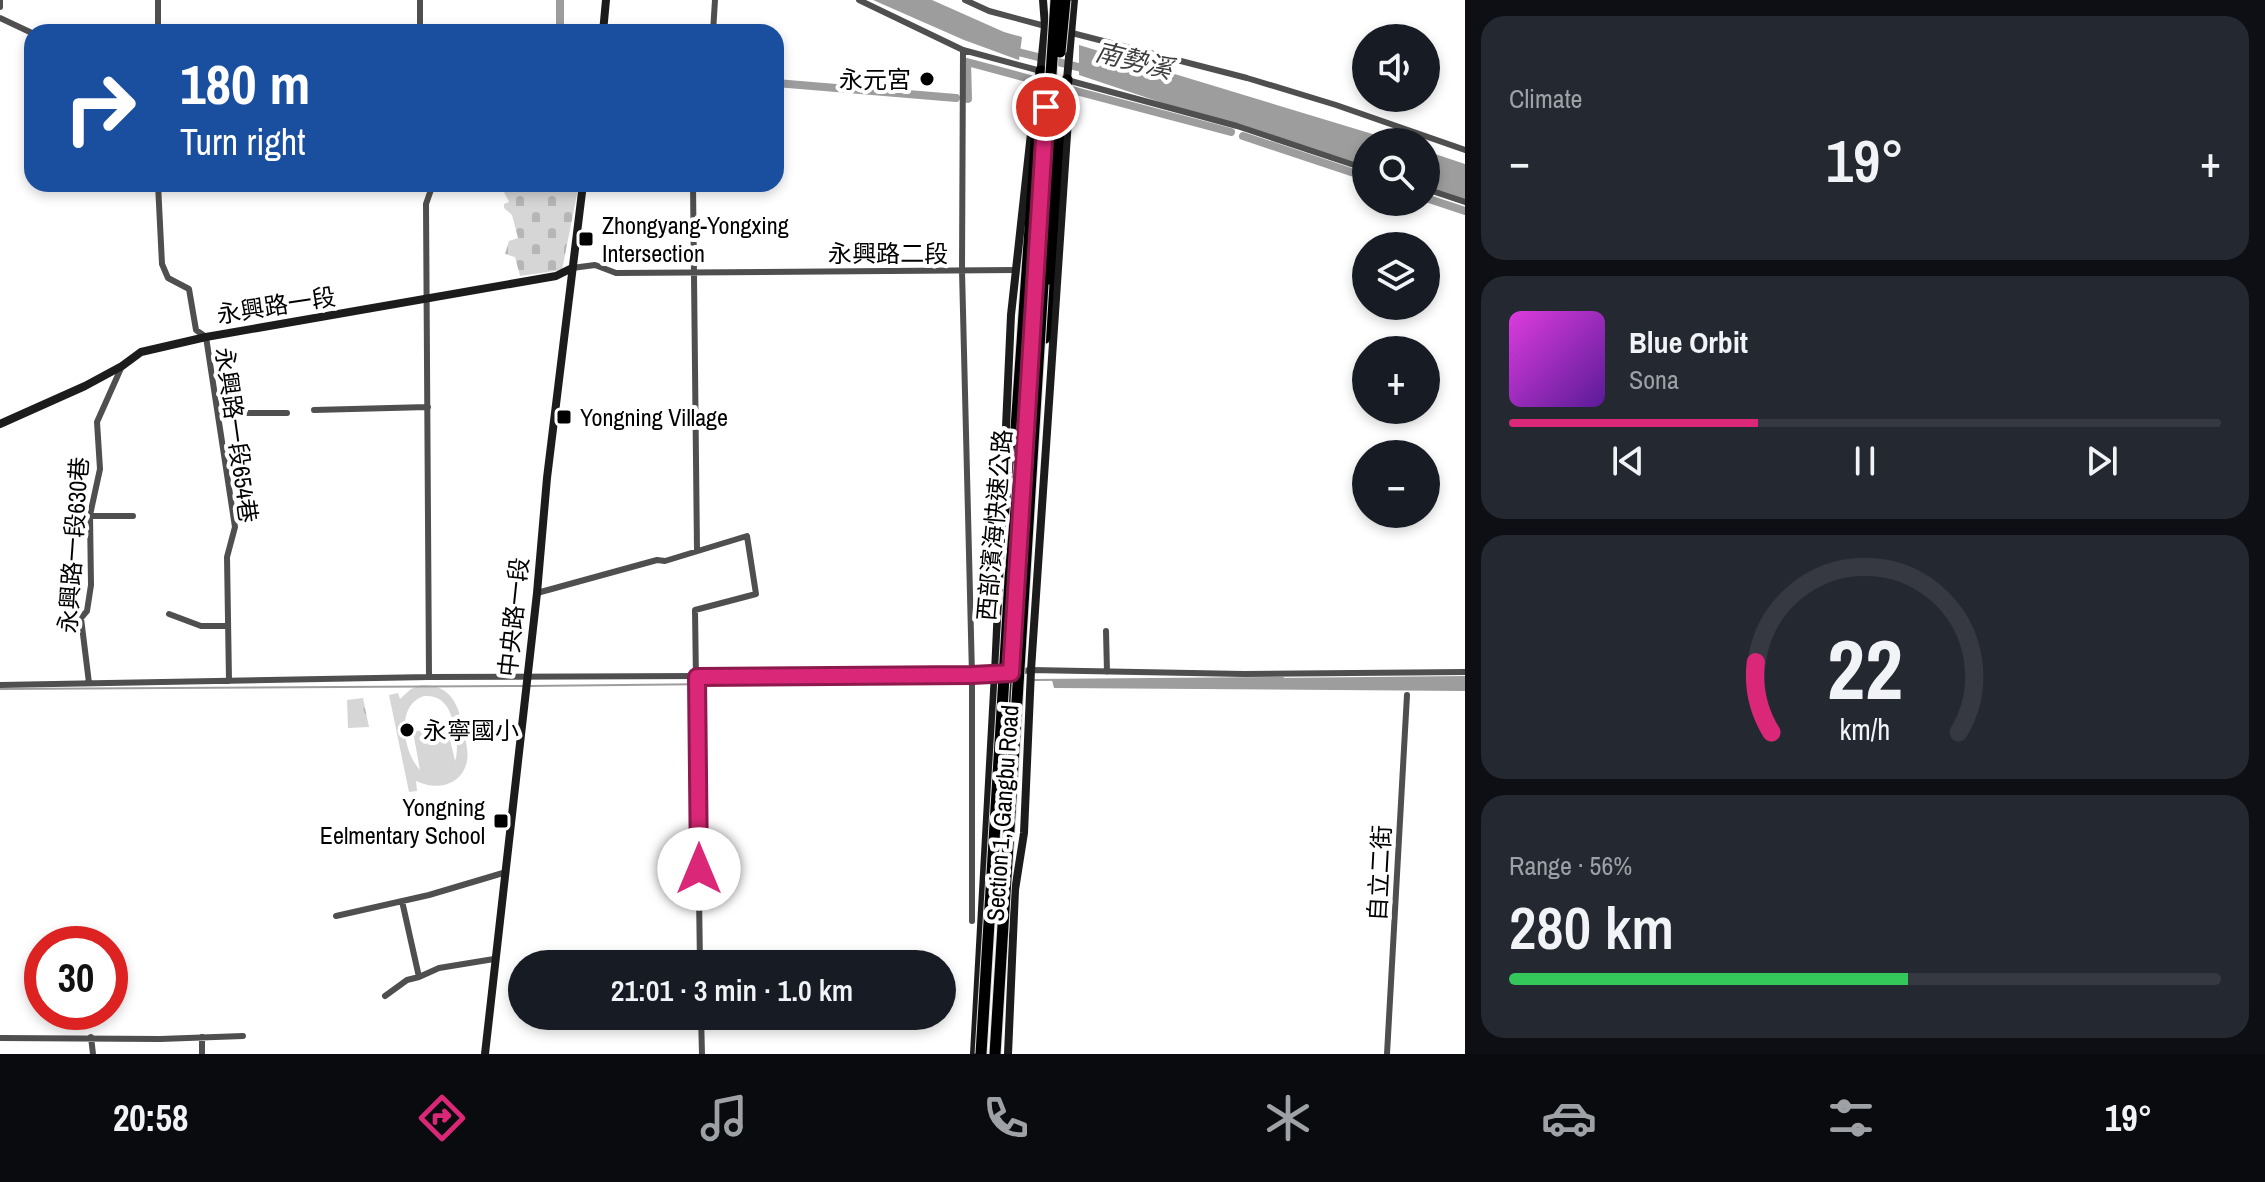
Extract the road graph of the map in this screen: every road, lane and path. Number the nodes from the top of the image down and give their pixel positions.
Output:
1 (0, 0) edge
2 (158, 0) edge
3 (420, 0) edge
4 (606, 0) edge
5 (715, 0) edge
6 (859, 0) edge
7 (965, 0) edge
8 (1043, 0) edge
9 (1056, 0) edge
10 (1066, 0) edge
11 (1074, 0) edge
12 (0, 7) edge
13 (0, 18) edge
14 (158, 24) edge
15 (420, 24) edge
16 (604, 24) edge
17 (714, 24) edge
18 (1045, 26) junction
19 (24, 29) edge
20 (1072, 33) junction
21 (963, 50) junction
22 (1041, 71) junction
23 (1067, 80) junction
24 (1044, 143) junction
25 (1465, 150) edge
26 (1352, 164) edge
27 (158, 192) edge
28 (430, 192) edge
29 (582, 192) edge
30 (693, 192) edge
31 (1440, 194) edge
32 (1465, 202) edge
33 (572, 268) junction
34 (1015, 270) junction
35 (962, 271) junction
36 (694, 272) junction
37 (425, 300) junction
38 (206, 337) junction
39 (122, 366) junction
40 (428, 407) junction
41 (314, 410) dead end
42 (218, 413) junction
43 (287, 413) dead end
44 (0, 424) edge
45 (90, 515) junction
46 (80, 516) dead end
47 (133, 516) dead end
48 (697, 551) junction
49 (1010, 579) junction
50 (537, 593) junction
51 (169, 614) dead end
52 (227, 626) junction
53 (1106, 631) dead end
54 (1018, 657) junction
55 (1031, 670) junction
56 (1107, 672) junction
57 (1465, 672) edge
58 (995, 673) junction
59 (1011, 673) junction
60 (972, 675) junction
61 (429, 677) junction
62 (526, 677) junction
63 (697, 677) junction
64 (229, 681) junction
65 (89, 683) junction
66 (0, 685) edge
67 (1407, 695) dead end
68 (1002, 811) junction
69 (503, 873) junction
70 (984, 886) junction
71 (1015, 890) junction
72 (402, 901) junction
73 (336, 916) dead end
74 (972, 921) dead end
75 (700, 950) edge
76 (494, 959) junction
77 (419, 977) junction
78 (385, 996) dead end
79 (701, 1030) edge
80 (243, 1036) dead end
81 (91, 1037) junction
82 (202, 1037) junction
83 (0, 1038) edge
84 (93, 1054) edge
85 (202, 1054) edge
86 (485, 1054) edge
87 (702, 1054) edge
88 (974, 1054) edge
89 (981, 1054) edge
90 (995, 1054) edge
91 (1008, 1054) edge
92 (1387, 1054) edge

1 - 12 street
2 - 14 street
3 - 15 street
4 - 16 street
5 - 17 street
6 - 21 street
7 - 18 street
8 - 18 street, Section 1, Gangbu Road
9 - 49 highway, 西部濱海快速公路, bridge
10 - 24 street, Section 1, Gangbu Road
10 - 54 highway, 西部濱海快速公路, bridge
11 - 20 street, Section 1, Gangbu Road
13 - 19 street
18 - 22 street, Section 1, Gangbu Road
20 - 23 street, Section 1, Gangbu Road
20 - 25 street
21 - 22 street
21 - 35 street
22 - 24 street, Section 1, Gangbu Road
22 - 34 street, Section 1, Gangbu Road
22 - 49 highway, bridge
23 - 26 street
23 - 54 highway, bridge
23 - 55 street, Section 1, Gangbu Road
24 - 59 street, Section 1, Gangbu Road
27 - 38 street, 永興路一段654巷
28 - 37 street
29 - 33 street, 中央路一段
30 - 36 street
31 - 32 street
33 - 36 street, 永興路二段
33 - 37 street, 永興路一段
33 - 50 street, 中央路一段
34 - 35 street, 永興路二段
34 - 58 street, Section 1, Gangbu Road
35 - 36 street, 永興路二段
35 - 60 street
36 - 48 street
37 - 38 street, 永興路一段
37 - 40 street
38 - 39 street, 永興路一段
38 - 42 street, 永興路一段654巷
39 - 44 street, 永興路一段
39 - 45 street, 永興路一段630巷
40 - 41 street
40 - 61 street
42 - 43 street
42 - 52 street, 永興路一段654巷
45 - 46 street
45 - 47 street
45 - 65 street, 永興路一段630巷
48 - 50 street
48 - 63 street
49 - 89 highway, 西部濱海快速公路, bridge
50 - 62 street, 中央路一段
51 - 52 street
52 - 64 street, 永興路一段654巷
53 - 56 street
54 - 90 highway, 西部濱海快速公路, bridge
55 - 56 street
55 - 59 street
55 - 71 street, Section 1, Gangbu Road
56 - 57 street
58 - 59 street
58 - 60 street
58 - 70 street, Section 1, Gangbu Road
59 - 68 street, Section 1, Gangbu Road
60 - 63 street
60 - 74 street
61 - 62 street
61 - 64 street
62 - 63 street
62 - 69 street, 中央路一段
63 - 75 street
64 - 65 street
65 - 66 street
67 - 92 street, 自立二街
68 - 70 street
68 - 71 street
69 - 72 street
69 - 76 street, 中央路一段
70 - 88 street, Section 1, Gangbu Road
71 - 91 street, Section 1, Gangbu Road
72 - 73 street
72 - 77 street
76 - 77 street
76 - 86 street, 中央路一段
77 - 78 street
79 - 87 street
80 - 82 street
81 - 82 street
81 - 83 street
81 - 84 street
82 - 85 street

